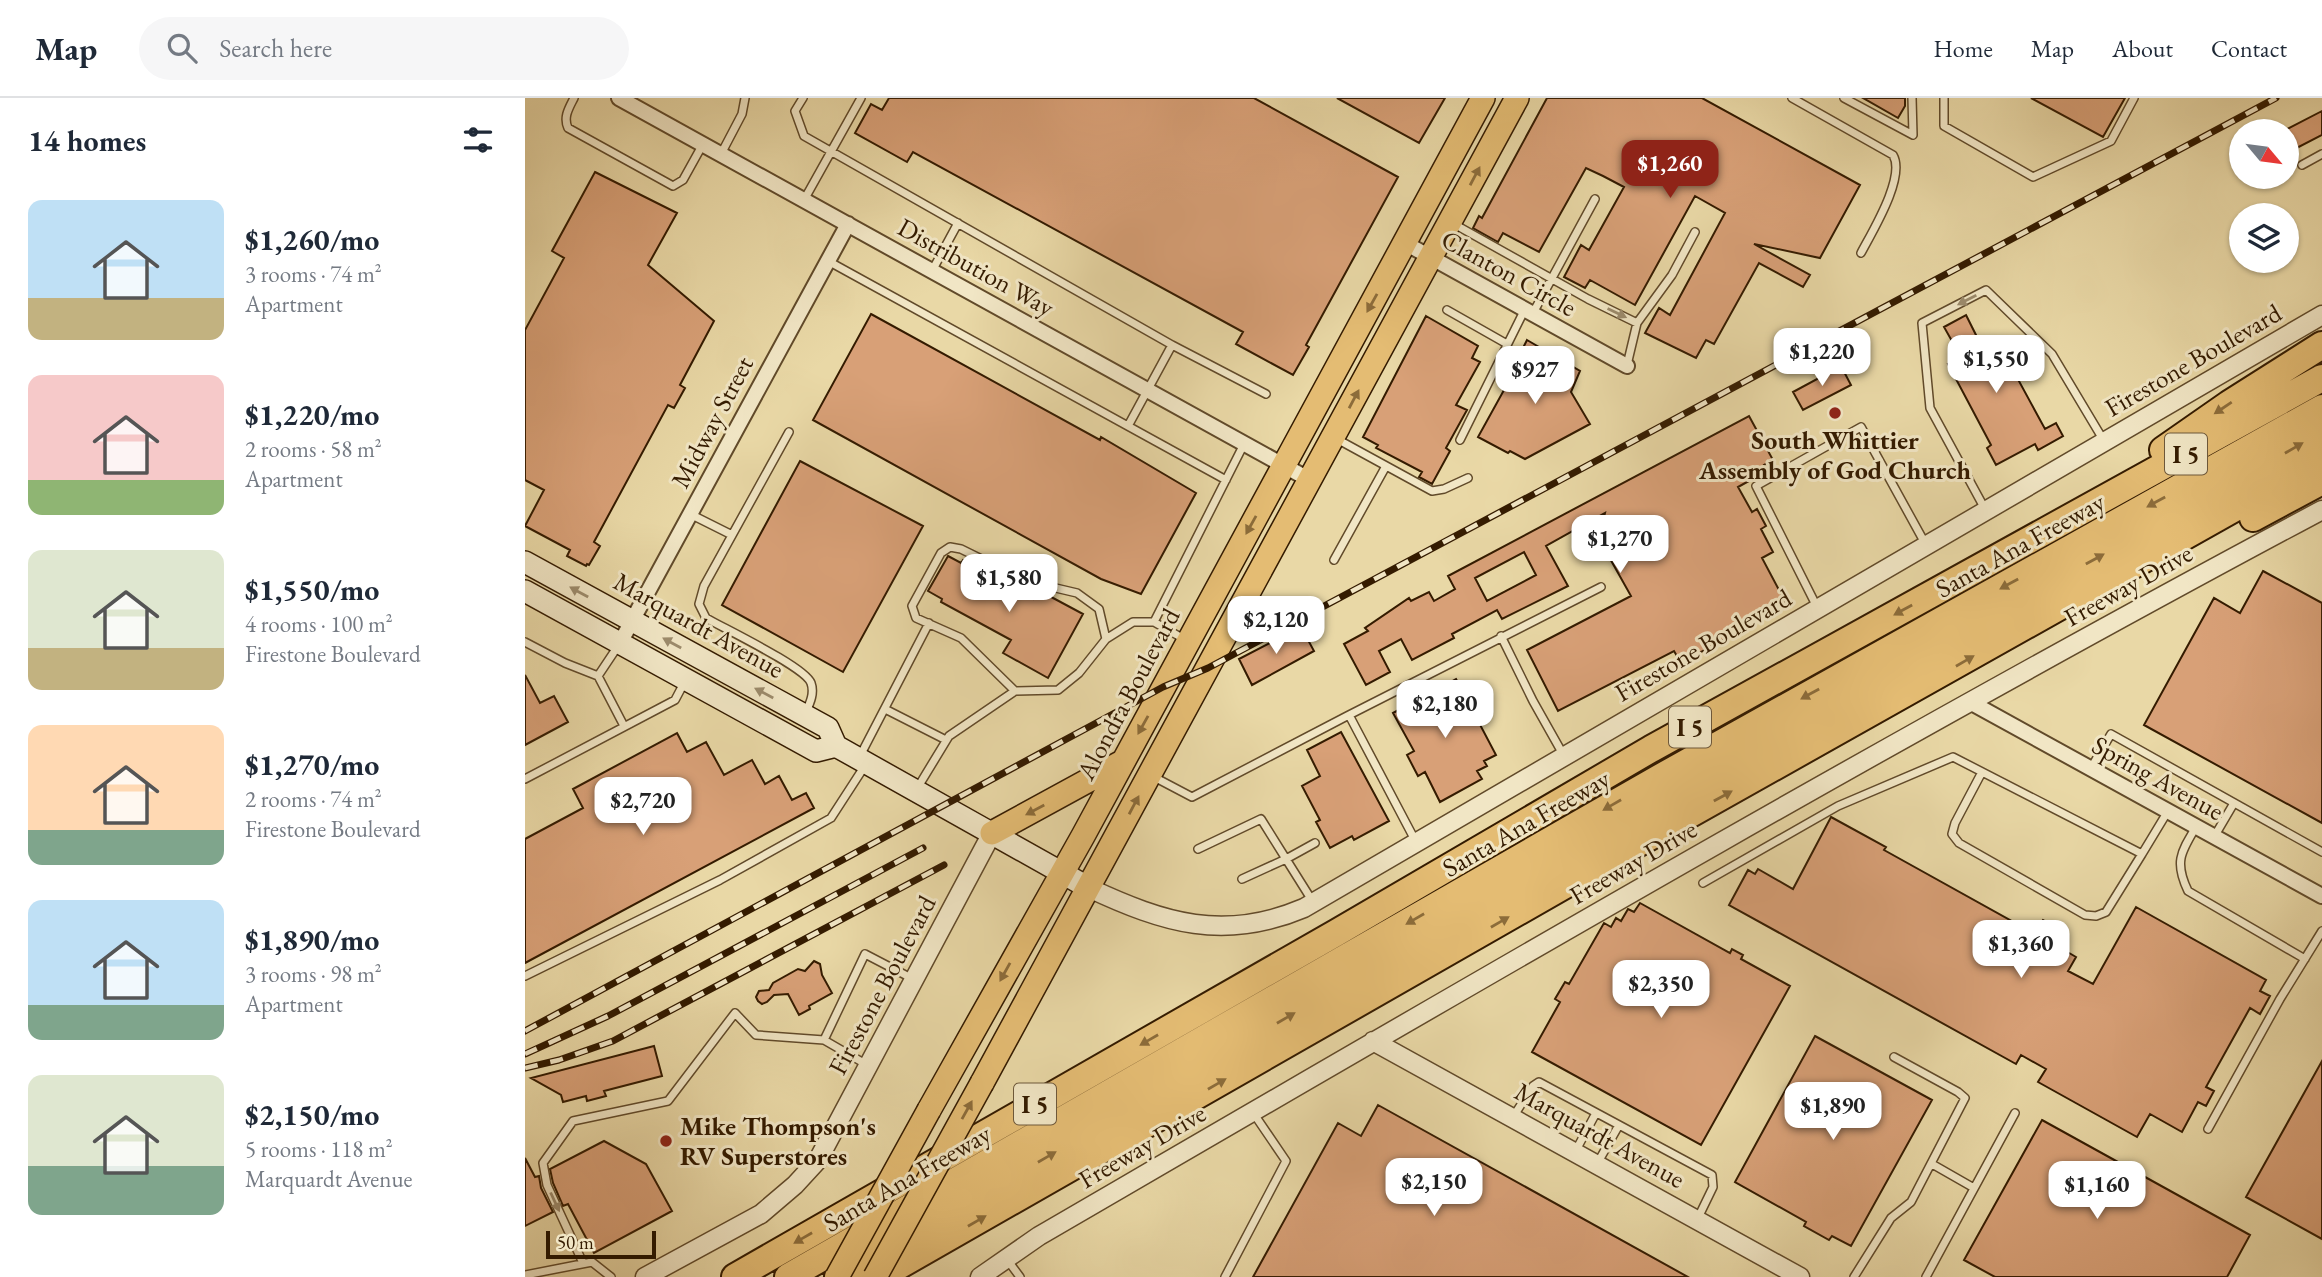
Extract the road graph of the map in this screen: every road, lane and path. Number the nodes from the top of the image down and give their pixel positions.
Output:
1 (574, 98) edge
2 (619, 98) edge
3 (745, 98) edge
4 (803, 98) edge
5 (861, 98) edge
6 (1483, 98) edge
7 (1517, 98) edge
8 (1792, 98) edge
9 (1845, 98) edge
10 (1912, 98) edge
11 (1944, 98) edge
12 (2134, 98) edge
13 (703, 144) junction
14 (831, 151) junction
15 (721, 154) junction
16 (2322, 154) edge
17 (2302, 165) dead end
18 (1595, 199) dead end
19 (804, 200) junction
20 (1450, 222) junction
21 (958, 223) junction
22 (848, 224) junction
23 (1695, 232) dead end
24 (1405, 243) junction
25 (1861, 253) dead end
26 (1431, 257) junction
27 (828, 261) junction
28 (932, 271) junction
29 (1552, 279) junction
30 (1447, 310) dead end
31 (1529, 312) junction
32 (2322, 315) edge
33 (1637, 323) junction
34 (1507, 344) junction
35 (1172, 345) junction
36 (2322, 345) edge
37 (1627, 366) joint
38 (2322, 379) edge
39 (1147, 390) junction
40 (1266, 394) dead end
41 (2322, 408) edge
42 (1128, 426) junction
43 (789, 432) dead end
44 (2322, 432) edge
45 (1333, 437) junction
46 (1460, 440) dead end
47 (2104, 442) junction
48 (1244, 444) junction
49 (2322, 459) edge
50 (1284, 466) junction
51 (1386, 466) junction
52 (1468, 478) dead end
53 (1226, 480) junction
54 (1310, 480) junction
55 (2322, 481) edge
56 (2322, 510) edge
57 (1986, 511) junction
58 (691, 514) junction
59 (2049, 530) junction
60 (732, 535) junction
61 (1926, 545) junction
62 (1334, 560) dead end
63 (525, 562) edge
64 (1601, 587) dead end
65 (525, 591) edge
66 (1818, 608) junction
67 (632, 621) junction
68 (1153, 622) junction
69 (2033, 622) junction
70 (929, 623) junction
71 (1501, 636) junction
72 (1106, 639) junction
73 (1188, 641) junction
74 (525, 642) edge
75 (620, 643) junction
76 (598, 676) junction
77 (685, 679) junction
78 (1015, 691) junction
79 (1970, 702) junction
80 (885, 709) junction
81 (804, 715) junction
82 (1349, 715) junction
83 (624, 726) junction
84 (946, 740) junction
85 (836, 746) junction
86 (1564, 757) junction
87 (863, 761) junction
88 (1122, 762) junction
89 (2090, 769) junction
90 (1982, 772) junction
91 (1150, 775) junction
92 (525, 779) edge
93 (916, 791) junction
94 (2234, 803) junction
95 (2168, 811) junction
96 (2196, 827) junction
97 (992, 833) junction
98 (2214, 837) junction
99 (1315, 843) dead end
100 (1416, 843) junction
101 (1198, 849) dead end
102 (2322, 852) edge
103 (2142, 854) junction
104 (1286, 859) junction
105 (1062, 872) junction
106 (1243, 879) dead end
107 (1703, 883) dead end
108 (1089, 888) junction
109 (2322, 895) edge
110 (1313, 903) junction
111 (2322, 931) edge
112 (2305, 960) junction
113 (525, 976) edge
114 (915, 980) junction
115 (824, 1040) junction
116 (1373, 1041) junction
117 (1894, 1057) dead end
118 (870, 1066) junction
119 (1252, 1112) junction
120 (1596, 1113) junction
121 (2014, 1113) dead end
122 (1512, 1118) junction
123 (1619, 1125) junction
124 (2208, 1129) dead end
125 (1575, 1153) junction
126 (1932, 1164) junction
127 (1597, 1165) junction
128 (1974, 1188) junction
129 (1697, 1220) junction
130 (1006, 1258) junction
131 (583, 1263) junction
132 (525, 1275) edge
133 (611, 1277) edge
134 (645, 1277) edge
135 (735, 1277) edge
136 (788, 1277) edge
137 (838, 1277) edge
138 (877, 1277) edge
139 (980, 1277) edge
140 (1020, 1277) edge
141 (1225, 1277) edge
142 (1800, 1277) edge
143 (1854, 1277) edge
144 (1926, 1277) edge

1 - 13 lane
2 - 13 street, Distribution Way
3 - 15 lane
4 - 14 lane
5 - 14 lane
6 - 24 main road, Alondra Boulevard
20 -> 7 main road
8 - 25 lane
9 - 10 lane
11 - 12 lane
13 - 15 street, Distribution Way
14 - 19 lane
14 - 21 lane
15 - 19 street, Distribution Way
16 - 17 lane
18 - 29 lane
19 - 22 street, Distribution Way
20 - 26 main road
20 - 29 lane
21 - 28 lane
21 - 35 lane
22 - 27 street, Midway Street
22 - 28 street, Distribution Way
23 - 33 lane
24 - 26 street, Clanton Circle
24 -> 50 main road, Alondra Boulevard
26 - 31 street, Clanton Circle
45 -> 26 main road
27 - 42 lane
27 - 58 street, Midway Street
28 - 39 street, Distribution Way
29 - 31 lane
29 -> 33 lane
30 - 34 lane
31 - 34 lane
31 - 37 street, Clanton Circle
32 - 47 street, Firestone Boulevard
33 - 37 lane
34 - 46 lane
35 - 39 lane
35 - 40 lane
36 -> 59 highway
38 - 59 highway, Santa Ana Freeway / I 5
39 - 42 lane
39 - 48 street, Distribution Way
41 -> 136 highway
42 - 53 lane
43 - 60 lane
137 -> 44 highway
45 - 51 lane
45 - 54 main road
47 - 57 street, Firestone Boulevard
47 -> 57 lane
48 - 50 street, Distribution Way
48 - 53 lane
49 - 69 highway
50 - 54 street, Distribution Way
50 -> 73 main road, Alondra Boulevard
51 - 52 lane
51 - 62 lane
53 - 68 lane
54 - 91 main road
55 - 69 highway
56 - 79 street, Freeway Drive
57 - 61 street, Firestone Boulevard
58 - 60 lane
58 - 67 street, Midway Street
59 -> 135 highway, Santa Ana Freeway / I 5
60 - 81 lane
61 - 66 street, Firestone Boulevard
61 - 66 lane
67 -> 63 main road, Marquardt Avenue
64 - 71 lane
65 - 75 main road, Marquardt Avenue
66 - 86 street, Firestone Boulevard
67 - 75 street, Midway Street
81 -> 67 main road, Marquardt Avenue
68 - 72 lane
68 - 73 lane
138 -> 69 highway
70 - 72 lane
70 - 78 lane
70 - 80 lane
71 - 82 lane
71 - 86 lane
72 - 78 lane
73 -> 88 main road, Alondra Boulevard
74 - 76 lane
75 - 76 lane
75 - 77 main road, Marquardt Avenue
76 - 83 lane
77 - 83 lane
77 - 85 main road, Marquardt Avenue
78 - 84 lane
79 - 89 street, Spring Avenue
79 - 116 street, Freeway Drive
80 - 84 lane
80 - 87 lane
81 - 85 main road, Marquardt Avenue
82 - 91 lane
82 - 100 lane
83 - 92 lane
84 - 93 lane
85 - 87 main road, Marquardt Avenue
86 - 100 street, Firestone Boulevard
87 - 93 main road, Marquardt Avenue
87 - 113 lane
88 -> 97 main road
88 - 105 main road, Alondra Boulevard
89 - 94 lane
89 - 95 street, Spring Avenue
90 - 103 lane
90 - 103 lane
90 - 107 lane
108 -> 91 main road
93 - 97 main road, Marquardt Avenue
94 - 98 lane
94 - 102 lane
95 - 96 street, Spring Avenue
95 - 103 lane
96 - 98 street, Spring Avenue
96 - 112 lane
97 - 105 main road, Marquardt Avenue
97 - 114 street, Firestone Boulevard
98 - 109 street, Spring Avenue
99 - 104 lane
100 - 110 street, Firestone Boulevard
101 - 104 lane
104 - 106 lane
104 - 110 lane
105 - 108 main road, Marquardt Avenue
105 -> 137 main road, Alondra Boulevard, bridge
108 - 110 street, Firestone Boulevard
138 -> 108 main road, bridge
111 - 112 lane
112 - 124 lane
114 - 115 lane
114 - 118 street, Firestone Boulevard
115 - 118 lane
115 -> 131 lane
116 - 119 street, Freeway Drive
116 - 122 street, Marquardt Avenue
117 - 126 lane
118 - 134 street, Firestone Boulevard
119 - 130 street, Freeway Drive
119 - 141 lane
120 - 122 lane
120 - 123 lane
120 - 125 lane
121 - 128 lane
122 - 125 street, Marquardt Avenue
123 - 127 lane
123 - 129 lane
125 - 127 street, Marquardt Avenue
126 - 128 lane
126 - 143 lane
127 - 129 street, Marquardt Avenue
128 - 144 lane
129 - 142 street, Marquardt Avenue
130 - 139 street, Freeway Drive
130 - 140 lane
131 - 132 lane
131 - 133 lane

